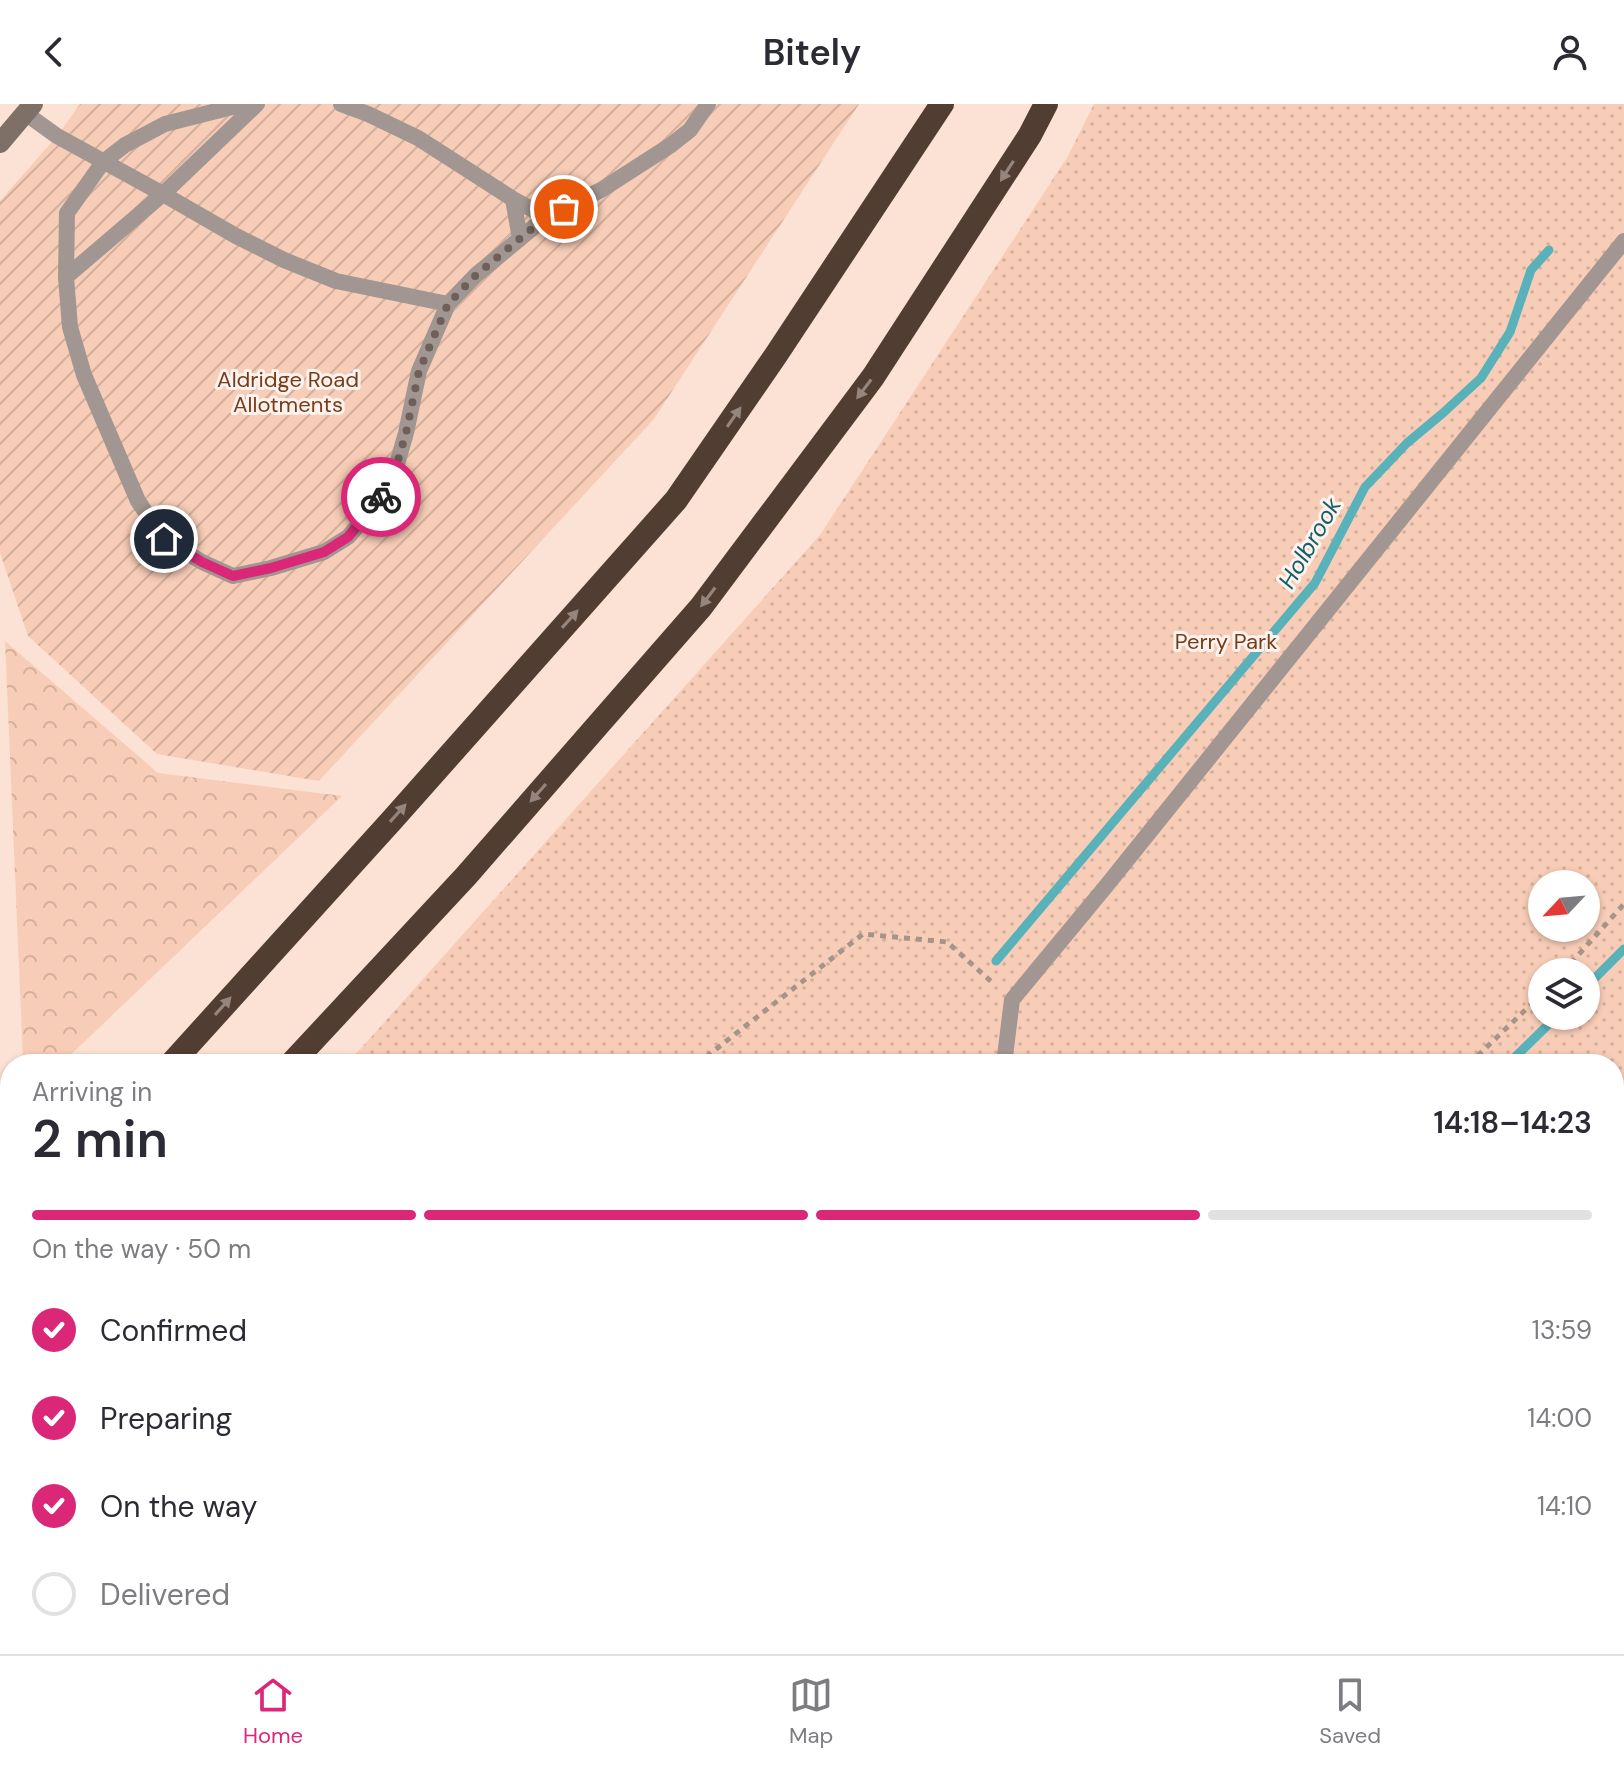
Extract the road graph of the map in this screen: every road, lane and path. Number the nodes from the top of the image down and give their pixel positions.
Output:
1 (244, 104) edge
2 (257, 104) edge
3 (341, 104) edge
4 (708, 104) edge
5 (942, 104) edge
6 (1046, 104) edge
7 (29, 109) edge
8 (0, 143) edge
9 (103, 162) junction
10 (163, 194) junction
11 (513, 199) junction
12 (546, 217) junction
13 (520, 239) junction
14 (1624, 241) edge
15 (66, 277) junction
16 (448, 304) junction
17 (1624, 904) edge
18 (1576, 958) edge
19 (1012, 1000) junction
20 (1528, 1007) edge
21 (180, 1054) edge
22 (300, 1054) edge
23 (710, 1054) edge
24 (1005, 1054) edge
25 (1479, 1054) edge

1 - 9 lane
2 - 10 lane
3 - 11 lane
4 - 12 lane
21 -> 5 highway
6 -> 22 highway
7 - 8 street
7 - 9 lane
9 - 10 lane
9 - 15 lane
10 - 15 lane
10 - 16 lane
11 - 12 lane
11 - 13 lane
12 - 13 lane
13 - 16 lane
14 - 19 lane
15 - 16 lane
17 - 18 path
19 - 23 path
19 - 24 lane
20 - 25 path

